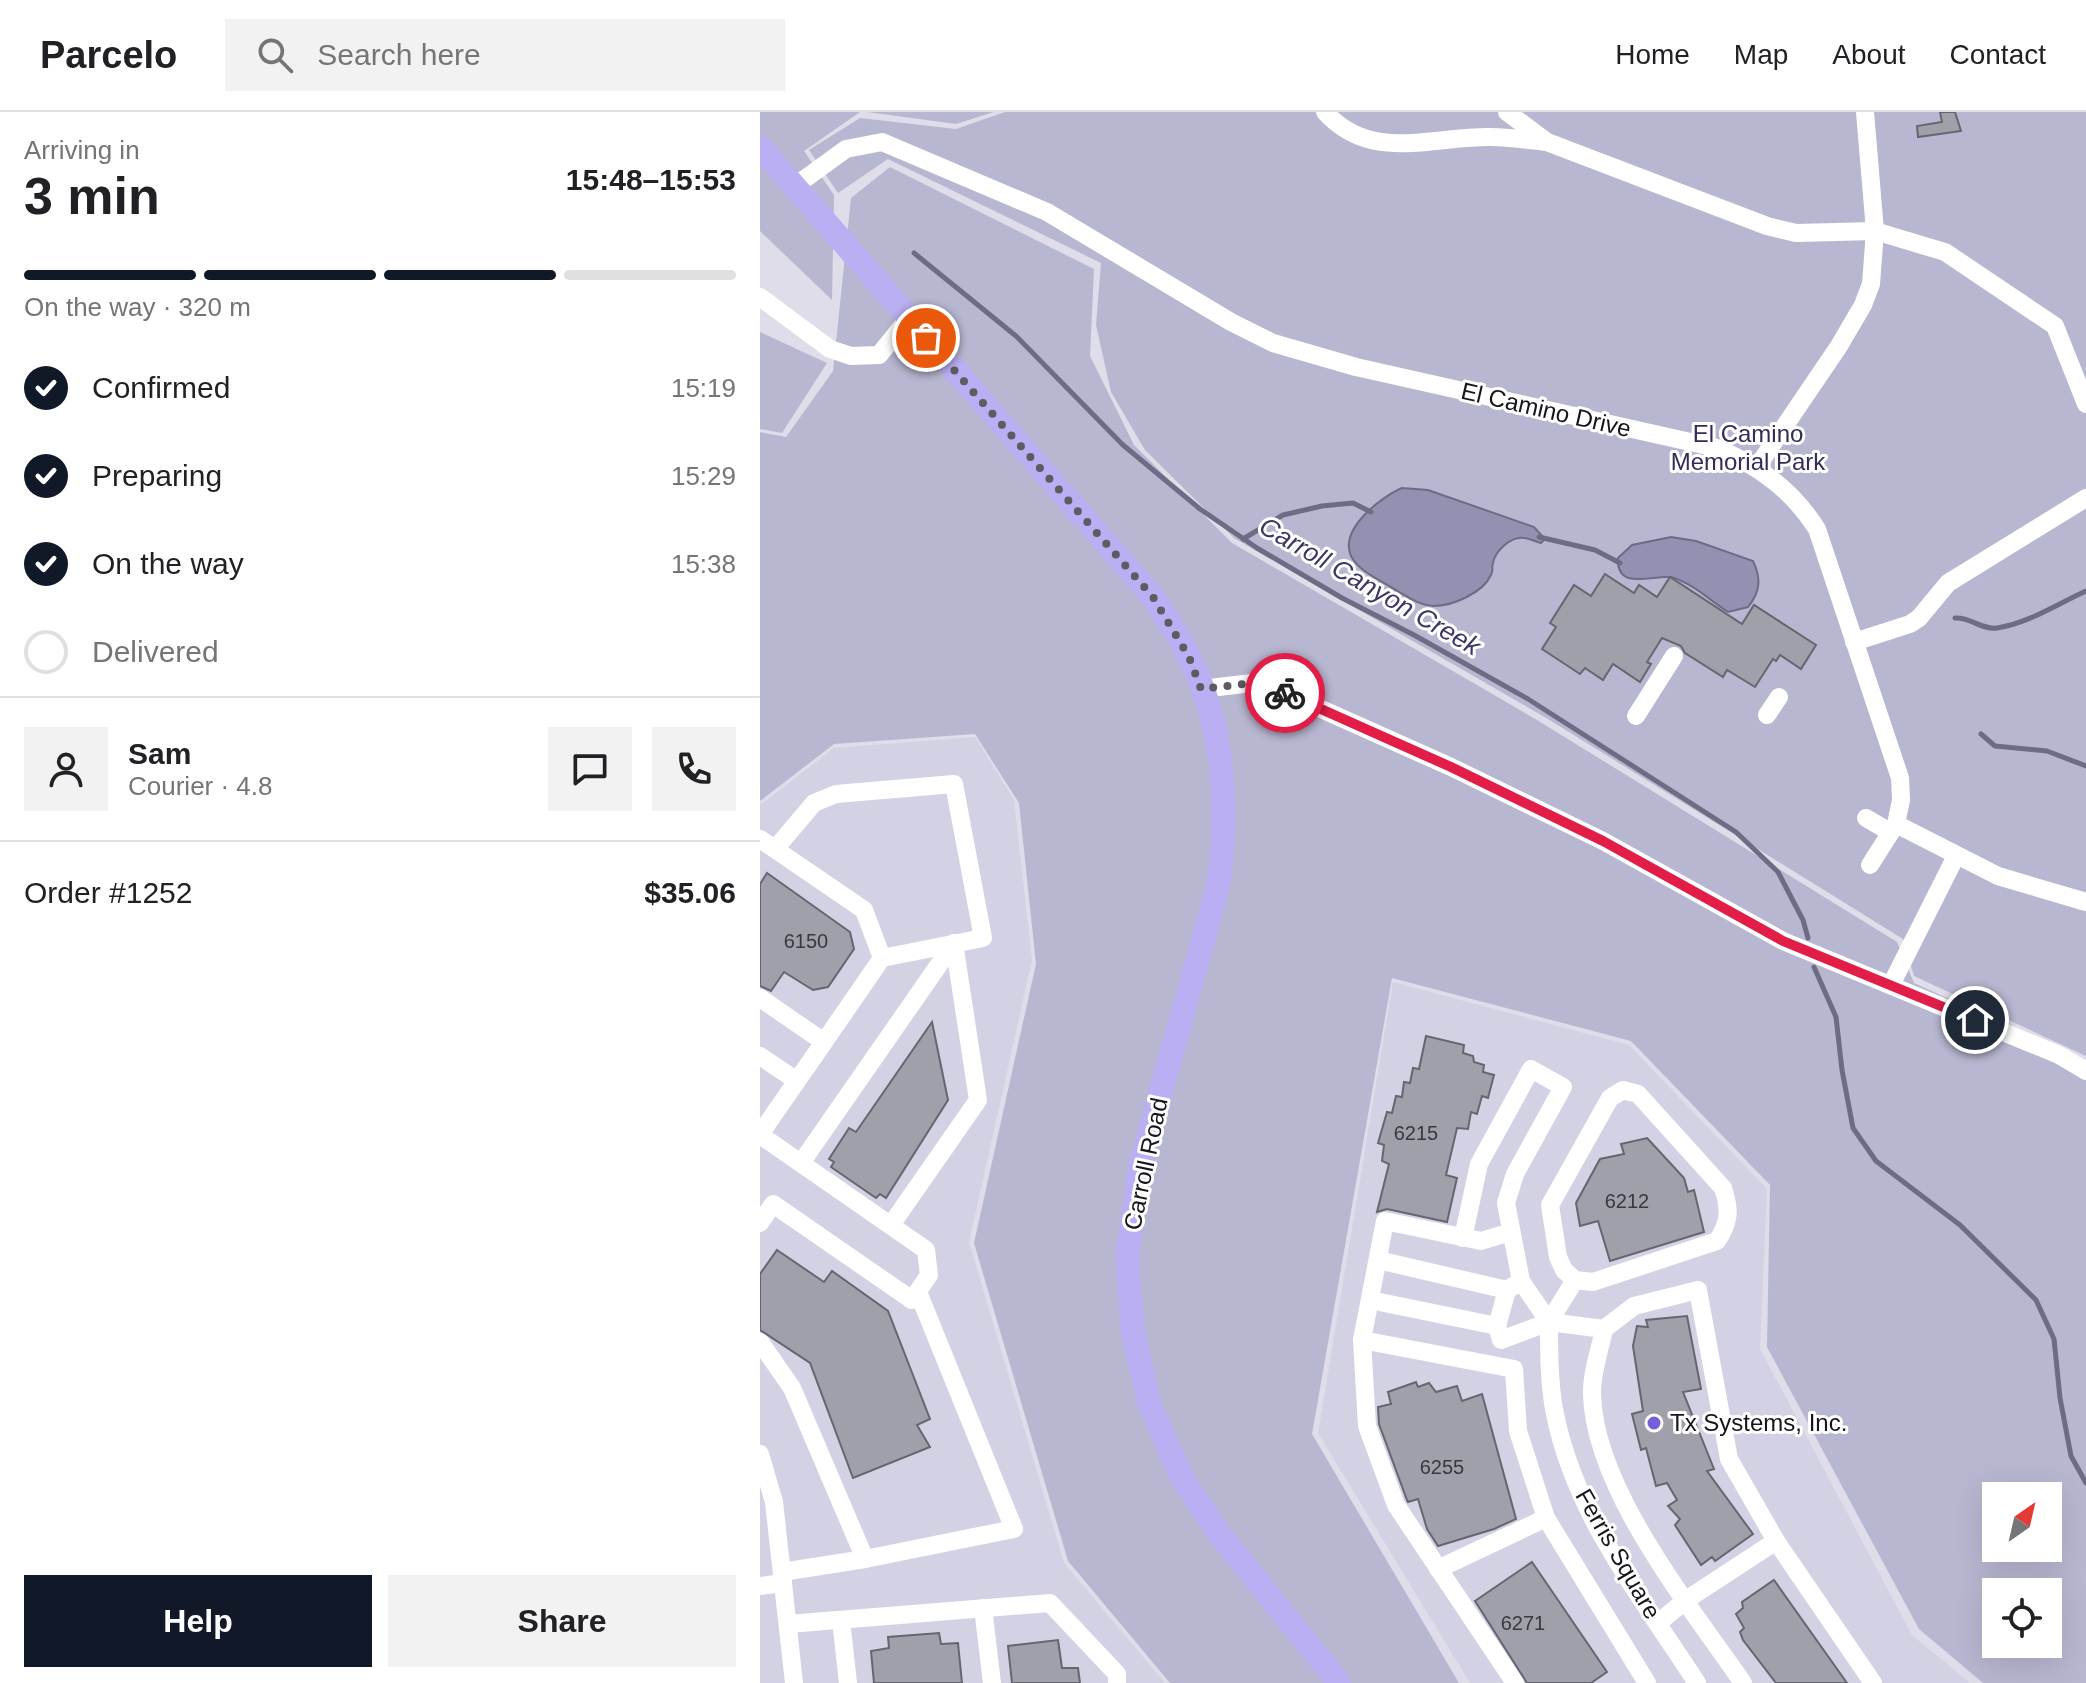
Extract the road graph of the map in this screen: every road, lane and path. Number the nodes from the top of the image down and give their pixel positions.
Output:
1 (1325, 112) edge
2 (1507, 112) edge
3 (1865, 112) edge
4 (1547, 142) junction
5 (760, 147) edge
6 (795, 186) junction
7 (1875, 231) junction
8 (760, 297) edge
9 (908, 319) junction
10 (2086, 404) edge
11 (1757, 467) junction
12 (2086, 498) edge
13 (1854, 642) junction
14 (1674, 656) dead end
15 (1211, 688) junction
16 (1779, 697) dead end
17 (1767, 715) dead end
18 (1636, 716) dead end
19 (1866, 818) dead end
20 (1893, 828) junction
21 (767, 844) edge
22 (1956, 856) junction
23 (1870, 865) dead end
24 (2086, 902) edge
25 (954, 943) junction
26 (882, 958) junction
27 (1891, 985) junction
28 (760, 998) edge
29 (824, 1042) junction
30 (760, 1056) edge
31 (2086, 1071) edge
32 (797, 1081) junction
33 (760, 1134) edge
34 (801, 1163) junction
35 (760, 1223) edge
36 (891, 1225) junction
37 (1511, 1232) junction
38 (1463, 1238) junction
39 (1378, 1260) junction
40 (1575, 1280) junction
41 (1514, 1286) junction
42 (918, 1292) junction
43 (1370, 1300) junction
44 (1549, 1322) junction
45 (1604, 1329) junction
46 (1499, 1333) junction
47 (1362, 1340) junction
48 (760, 1342) edge
49 (1496, 1366) junction
50 (760, 1454) edge
51 (1546, 1518) junction
52 (1776, 1541) junction
53 (760, 1555) edge
54 (865, 1559) junction
55 (782, 1569) junction
56 (1438, 1569) junction
57 (760, 1586) edge
58 (1686, 1600) junction
59 (983, 1608) junction
60 (841, 1620) junction
61 (1658, 1623) junction
62 (788, 1624) junction
63 (794, 1683) edge
64 (848, 1683) edge
65 (992, 1683) edge
66 (1117, 1683) edge
67 (1339, 1683) edge
68 (1515, 1683) edge
69 (1647, 1683) edge
70 (1697, 1683) edge
71 (1743, 1683) edge
72 (1873, 1683) edge

1 - 4 street
2 - 4 street
3 - 7 street
4 - 7 street
5 - 6 main road, Carroll Road
6 - 9 main road, Carroll Road
6 - 11 street, El Camino Drive
7 - 10 street
7 - 11 street
8 - 9 street
9 - 15 main road, Carroll Road
11 - 13 street, El Camino Drive
12 - 13 street
13 - 20 street, El Camino Drive
14 - 18 street
15 - 27 street
15 - 67 main road, Carroll Road
16 - 17 street
19 - 20 street
20 - 22 street
20 - 23 street, El Camino Drive
21 - 25 street
21 - 26 street
22 - 24 street
22 - 27 street
25 - 26 street
25 - 34 street
25 - 36 street
26 - 29 street
27 - 31 street
28 - 29 street
29 - 32 street
30 - 32 street
32 - 33 street
33 - 34 street
34 - 36 street
35 - 42 street
36 - 42 street
37 - 38 street
37 - 38 street
37 - 41 street
38 - 39 street
39 - 41 street
39 - 43 street
40 - 40 street
40 - 44 street
41 - 44 street
41 - 46 street
42 - 54 street
43 - 46 street
43 - 47 street
44 - 45 street
44 - 46 street
44 - 61 street, Ferris Square
45 - 52 street
45 - 58 street
46 - 49 street
47 - 49 street
47 - 56 street
48 - 54 street
49 - 51 street
50 - 55 street
51 - 56 street
51 - 69 street
52 - 58 street
52 - 72 street
53 - 55 street
54 - 55 street
55 - 57 street
55 - 62 street
56 - 68 street
58 - 61 street
58 - 71 street
59 - 60 street
59 - 65 street
59 - 66 street
60 - 62 street
60 - 64 street
61 - 70 street, Ferris Square
62 - 63 street

